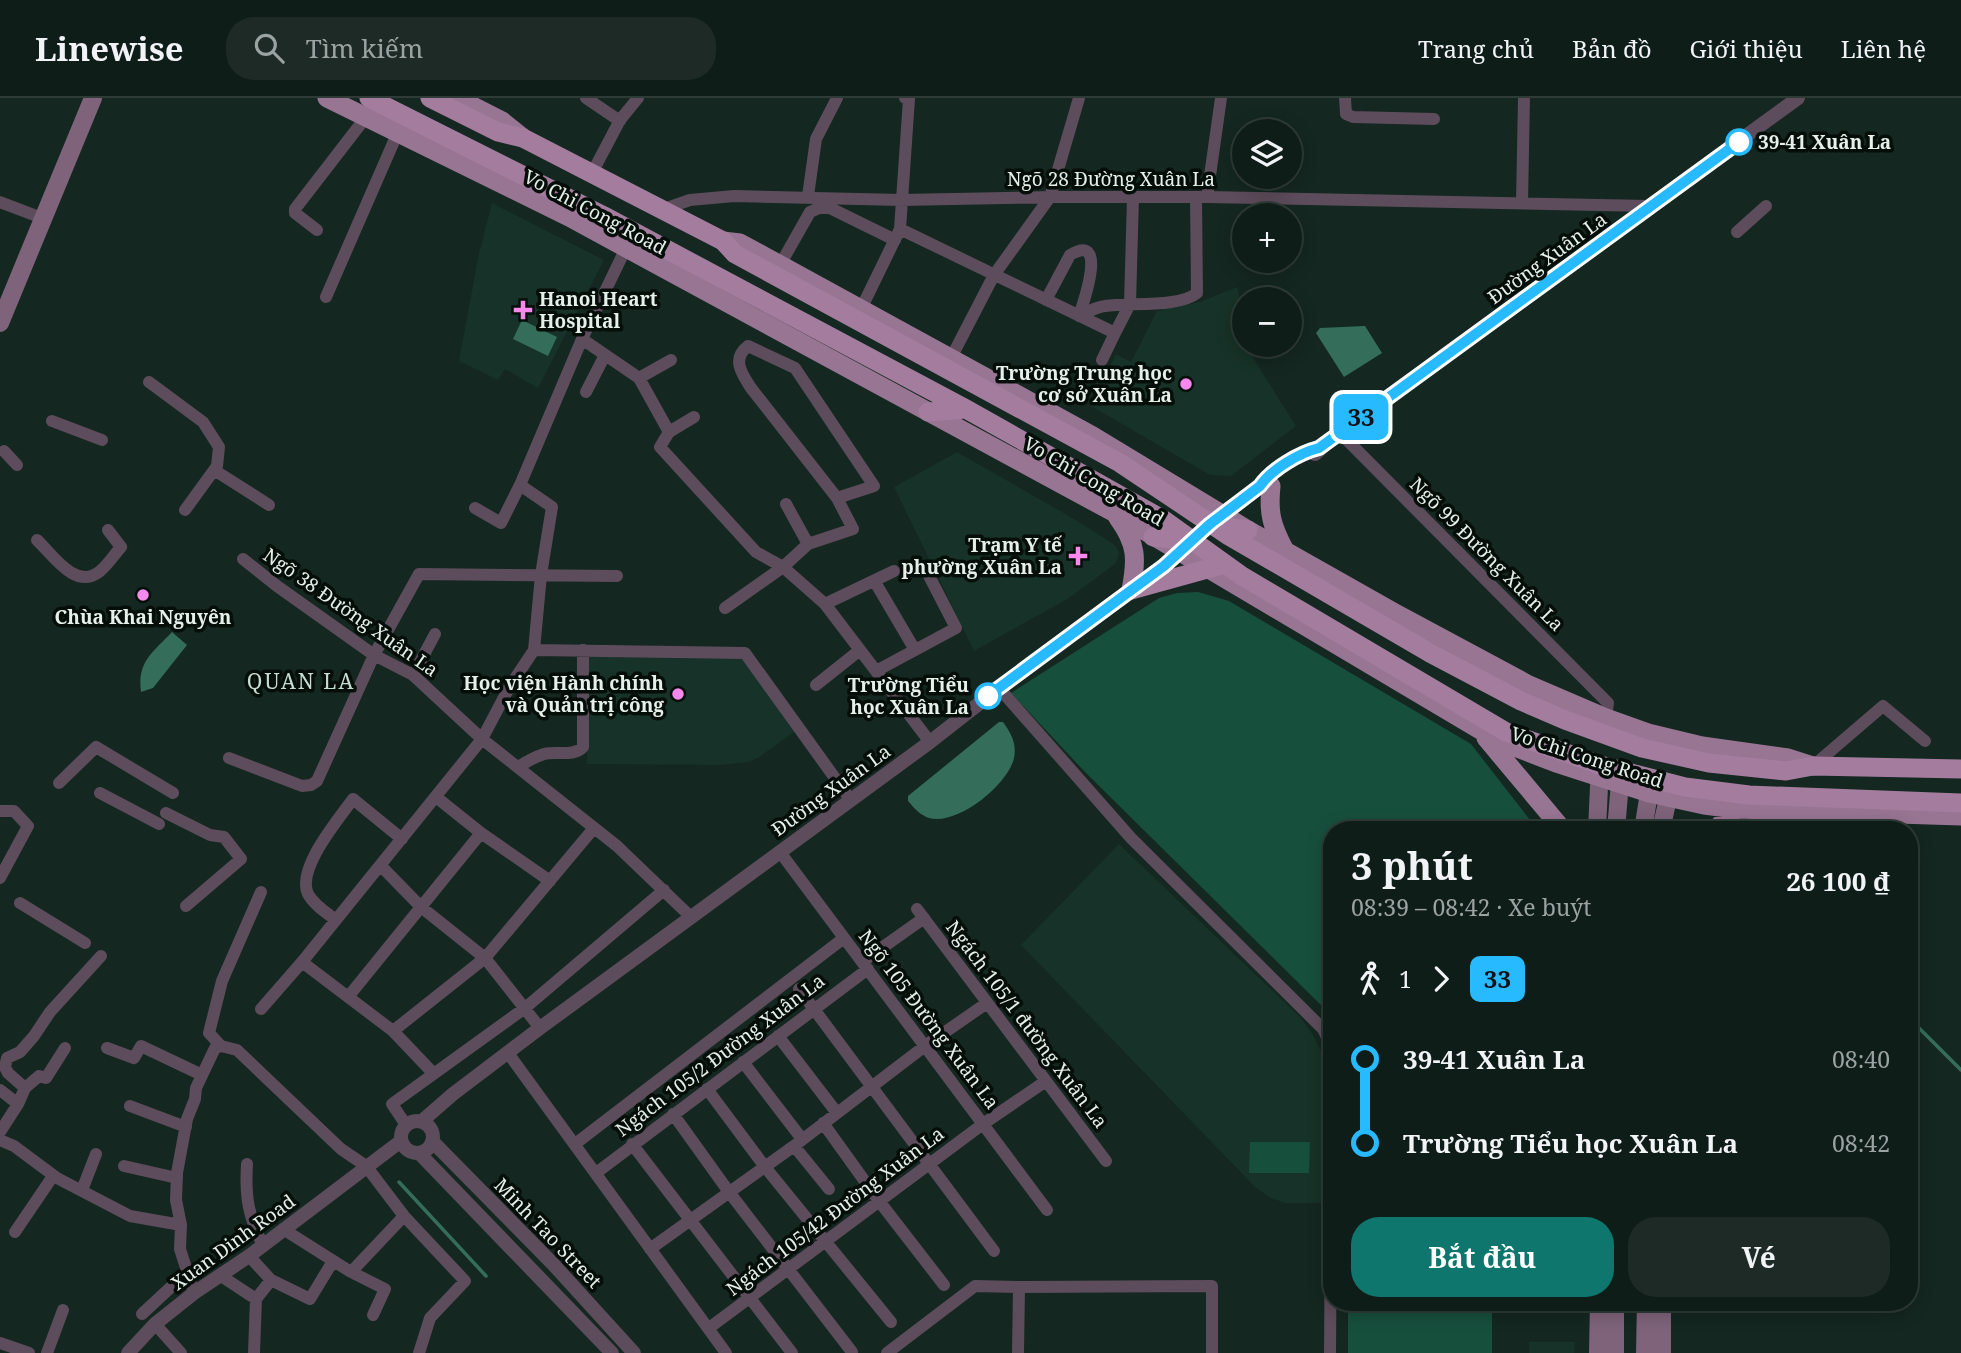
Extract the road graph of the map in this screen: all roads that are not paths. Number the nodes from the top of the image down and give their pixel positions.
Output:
1 (93, 98) edge
2 (327, 98) edge
3 (430, 98) edge
4 (457, 98) edge
5 (586, 98) edge
6 (638, 98) edge
7 (837, 98) edge
8 (905, 98) edge
9 (1079, 98) edge
10 (1221, 98) edge
11 (1345, 98) edge
12 (1524, 98) edge
13 (1798, 98) edge
14 (367, 107) edge
15 (1434, 119) dead end
16 (620, 121) junction
17 (398, 132) junction
18 (523, 138) junction
19 (591, 175) junction
20 (808, 196) junction
21 (1050, 197) junction
22 (1133, 197) junction
23 (1201, 197) junction
24 (901, 200) junction
25 (0, 202) edge
26 (1522, 203) junction
27 (1648, 206) junction
28 (1766, 206) dead end
29 (660, 210) junction
30 (42, 218) junction
31 (317, 230) dead end
32 (1737, 232) dead end
33 (897, 235) junction
34 (723, 241) junction
35 (626, 248) junction
36 (780, 265) junction
37 (994, 275) junction
38 (326, 297) dead end
39 (1046, 300) junction
40 (1130, 304) junction
41 (860, 309) junction
42 (1079, 316) junction
43 (0, 323) edge
44 (1115, 333) junction
45 (582, 339) junction
46 (605, 355) junction
47 (951, 358) junction
48 (671, 360) dead end
49 (1102, 360) dead end
50 (639, 378) junction
51 (149, 382) dead end
52 (586, 392) dead end
53 (966, 409) junction
54 (928, 412) junction
55 (694, 417) dead end
56 (52, 421) dead end
57 (669, 432) junction
58 (1339, 432) junction
59 (102, 440) dead end
60 (4, 451) dead end
61 (16, 465) dead end
62 (214, 470) junction
63 (520, 485) junction
64 (1266, 486) junction
65 (1168, 488) junction
66 (837, 498) junction
67 (786, 504) dead end
68 (270, 505) dead end
69 (475, 508) dead end
70 (185, 510) dead end
71 (1113, 512) junction
72 (1216, 519) junction
73 (108, 530) dead end
74 (1248, 530) joint
75 (1153, 537) joint
76 (37, 540) dead end
77 (808, 544) junction
78 (1186, 547) junction
79 (1285, 551) junction
80 (243, 559) dead end
81 (783, 566) junction
82 (1216, 567) junction
83 (926, 570) dead end
84 (894, 572) dead end
85 (541, 575) junction
86 (617, 576) dead end
87 (875, 582) junction
88 (1131, 590) junction
89 (1263, 594) junction
90 (825, 604) junction
91 (725, 608) dead end
92 (435, 634) dead end
93 (534, 649) junction
94 (583, 650) junction
95 (860, 650) junction
96 (915, 650) junction
97 (374, 655) junction
98 (876, 671) junction
99 (413, 675) junction
100 (817, 685) dead end
101 (999, 688) junction
102 (1607, 711) junction
103 (1481, 731) junction
104 (482, 739) junction
105 (1499, 741) junction
106 (1925, 741) dead end
107 (930, 742) junction
108 (1542, 745) junction
109 (229, 758) dead end
110 (1813, 766) junction
111 (518, 767) junction
112 (1961, 769) edge
113 (1600, 771) junction
114 (1620, 777) junction
115 (59, 783) dead end
116 (1660, 789) junction
117 (100, 793) dead end
118 (173, 793) dead end
119 (436, 797) junction
120 (850, 799) junction
121 (1720, 802) junction
122 (1961, 803) edge
123 (0, 811) edge
124 (1961, 816) edge
125 (1556, 821) edge
126 (1597, 821) edge
127 (1617, 821) edge
128 (1647, 821) edge
129 (1661, 821) edge
130 (1717, 821) edge
131 (594, 828) junction
132 (481, 833) junction
133 (402, 839) junction
134 (780, 852) junction
135 (381, 866) junction
136 (0, 878) edge
137 (550, 881) junction
138 (664, 890) junction
139 (261, 892) dead end
140 (20, 903) dead end
141 (186, 906) dead end
142 (421, 907) junction
143 (691, 917) junction
144 (336, 920) junction
145 (844, 938) junction
146 (85, 943) dead end
147 (101, 956) dead end
148 (485, 958) junction
149 (302, 962) junction
150 (865, 966) junction
151 (800, 989) dead end
152 (348, 997) junction
153 (988, 1003) junction
154 (525, 1008) junction
155 (261, 1009) dead end
156 (814, 1009) junction
157 (540, 1028) junction
158 (1323, 1029) edge
159 (393, 1031) junction
160 (778, 1036) junction
161 (221, 1046) junction
162 (925, 1046) junction
163 (65, 1048) dead end
164 (107, 1048) dead end
165 (508, 1054) junction
166 (743, 1062) junction
167 (433, 1073) junction
168 (202, 1075) junction
169 (1046, 1082) junction
170 (871, 1087) junction
171 (25, 1088) junction
172 (707, 1088) junction
173 (0, 1090) edge
174 (18, 1104) junction
175 (130, 1106) dead end
176 (838, 1113) junction
177 (673, 1114) junction
178 (422, 1121) junction
179 (823, 1123) junction
180 (983, 1124) junction
181 (406, 1125) junction
182 (186, 1127) junction
183 (0, 1132) edge
184 (0, 1140) edge
185 (401, 1141) junction
186 (432, 1141) junction
187 (798, 1143) junction
188 (575, 1144) junction
189 (632, 1144) junction
190 (419, 1153) junction
191 (96, 1154) dead end
192 (1106, 1161) dead end
193 (247, 1164) dead end
194 (929, 1164) junction
195 (124, 1166) dead end
196 (366, 1166) junction
197 (765, 1167) junction
198 (596, 1173) junction
199 (53, 1176) junction
200 (177, 1178) junction
201 (829, 1189) dead end
202 (82, 1191) junction
203 (729, 1192) junction
204 (879, 1202) junction
205 (1047, 1210) dead end
206 (404, 1216) junction
207 (689, 1220) junction
208 (181, 1225) junction
209 (284, 1229) junction
210 (15, 1233) dead end
211 (827, 1241) junction
212 (263, 1245) junction
213 (650, 1249) junction
214 (994, 1251) dead end
215 (249, 1256) junction
216 (333, 1261) junction
217 (789, 1268) junction
218 (351, 1272) junction
219 (186, 1273) junction
220 (220, 1276) junction
221 (271, 1280) junction
222 (944, 1285) dead end
223 (1019, 1287) junction
224 (194, 1293) junction
225 (751, 1298) junction
226 (256, 1299) junction
227 (63, 1310) dead end
228 (1330, 1311) edge
229 (1599, 1311) edge
230 (1615, 1311) edge
231 (1646, 1311) edge
232 (1662, 1311) edge
233 (142, 1314) dead end
234 (373, 1315) dead end
235 (891, 1322) dead end
236 (155, 1324) junction
237 (709, 1328) junction
238 (0, 1343) edge
239 (20, 1351) edge
240 (852, 1352) edge
241 (47, 1353) edge
242 (128, 1353) edge
243 (181, 1353) edge
244 (254, 1353) edge
245 (419, 1353) edge
246 (612, 1353) edge
247 (634, 1353) edge
248 (726, 1353) edge
249 (792, 1353) edge
250 (887, 1353) edge
251 (1018, 1353) edge
252 (1212, 1353) edge
253 (1330, 1353) edge
254 (1598, 1353) edge
255 (1615, 1353) edge
256 (1645, 1353) edge
257 (1662, 1353) edge

1 - 30 main road
2 - 14 main road, Vo Chi Cong Road
3 - 18 highway, Vo Chi Cong Road
4 - 18 main road
5 - 16 street
6 - 16 street
7 - 20 street
8 - 24 street
9 - 21 street
10 - 23 street
11 - 15 street
12 - 26 street
13 - 27 street, Đường Xuân La
14 - 17 main road, Vo Chi Cong Road
14 - 31 street
14 - 53 highway, Vo Chi Cong Road
16 - 19 street
17 - 35 main road, Vo Chi Cong Road
17 - 38 street
18 - 19 highway, Vo Chi Cong Road
19 - 29 highway, Vo Chi Cong Road
20 - 24 street, Ngõ 28 Đường Xuân La
20 - 29 street, Ngõ 28 Đường Xuân La
21 - 22 street, Ngõ 28 Đường Xuân La
21 - 24 street, Ngõ 28 Đường Xuân La
21 - 37 street
22 - 23 street, Ngõ 28 Đường Xuân La
22 - 40 street
23 - 26 street, Ngõ 28 Đường Xuân La
23 - 40 street
24 - 33 street
25 - 30 street
26 - 27 street, Ngõ 28 Đường Xuân La
27 - 58 street, Đường Xuân La
28 - 32 street
29 - 34 highway, Vo Chi Cong Road
30 - 43 main road
33 - 36 street
33 - 37 street
33 - 41 street
34 - 36 main road, Vo Chi Cong Road
34 - 65 highway, Vo Chi Cong Road
35 - 45 street
35 - 54 main road, Vo Chi Cong Road
36 - 41 main road, Vo Chi Cong Road
37 - 39 street
37 - 47 street
39 - 42 street
39 - 42 street
40 - 42 street
40 - 44 street
41 - 47 main road, Vo Chi Cong Road
42 - 44 street
44 - 49 street
45 - 46 street
45 - 63 street
46 - 50 street
46 - 52 street
47 - 65 main road, Vo Chi Cong Road
48 - 50 street
50 - 57 street
51 - 62 street
53 - 54 highway
53 - 78 highway, Vo Chi Cong Road
54 - 71 main road, Vo Chi Cong Road
55 - 57 street
56 - 59 street
57 - 81 street
58 - 64 street, Đường Xuân La
58 - 102 street, Ngõ 99 Đường Xuân La
60 - 61 street
62 - 68 street
62 - 70 street
63 - 69 street
63 - 85 street
64 - 72 street, Đường Xuân La
64 - 79 main road
65 - 72 highway, Vo Chi Cong Road
66 - 66 street
66 - 77 street
67 - 77 street
71 - 75 main road, Vo Chi Cong Road
71 - 88 main road
72 - 74 highway
72 - 78 street, Đường Xuân La
72 - 110 highway, Vo Chi Cong Road
73 - 76 street
74 - 79 main road, Vo Chi Cong Road
75 - 78 highway
77 - 81 street
78 - 82 main road
78 - 88 street, Đường Xuân La
79 - 102 main road, Vo Chi Cong Road
80 - 97 street, Ngõ 38 Đường Xuân La
81 - 90 street
81 - 91 street
82 - 88 highway
82 - 89 main road
83 - 96 street
84 - 87 street
85 - 86 street
85 - 93 street
85 - 97 street
87 - 90 street
87 - 96 street
88 - 101 street, Đường Xuân La
89 - 103 main road
89 - 108 highway, Vo Chi Cong Road
90 - 95 street
92 - 99 street
93 - 94 street
93 - 104 street
94 - 111 street
94 - 120 street
95 - 98 street
95 - 100 street
96 - 98 street
97 - 99 street, Ngõ 38 Đường Xuân La
97 - 109 street
98 - 107 street
99 - 104 street, Ngõ 38 Đường Xuân La
101 - 107 street, Đường Xuân La
101 - 158 street
102 - 110 main road, Vo Chi Cong Road
103 - 105 main road, Vo Chi Cong Road
103 - 125 main road
104 - 111 street, Ngõ 38 Đường Xuân La
104 - 119 street
105 - 108 highway
105 - 113 main road, Vo Chi Cong Road
106 - 110 street
107 - 120 street, Đường Xuân La
108 - 113 highway, Vo Chi Cong Road
110 - 112 highway, Vo Chi Cong Road
111 - 131 street, Ngõ 38 Đường Xuân La
113 - 114 highway, Vo Chi Cong Road
113 - 126 main road
114 - 116 highway, Vo Chi Cong Road
114 - 127 main road
115 - 118 street
116 - 121 highway, Vo Chi Cong Road
116 - 128 main road
116 - 129 main road
117 - 141 street
119 - 132 street
119 - 133 street
120 - 134 street, Đường Xuân La
121 - 122 highway, Vo Chi Cong Road
121 - 124 main road
121 - 130 main road
123 - 136 street
131 - 137 street
131 - 138 street, Ngõ 38 Đường Xuân La
132 - 137 street
132 - 142 street
133 - 135 street
133 - 144 street
134 - 143 street, Đường Xuân La
134 - 145 street, Ngõ 105 Đường Xuân La
135 - 142 street
135 - 144 street
137 - 148 street
138 - 143 street, Ngõ 38 Đường Xuân La
138 - 154 street
139 - 161 street
140 - 146 street
142 - 148 street
142 - 152 street
143 - 157 street, Đường Xuân La
144 - 149 street
145 - 150 street, Ngõ 105 Đường Xuân La
145 - 188 street
147 - 171 street
148 - 154 street
148 - 159 street
149 - 152 street
149 - 155 street
150 - 153 street, Ngách 105/1 đường Xuân La
150 - 156 street, Ngách 105/2 Đường Xuân La
150 - 162 street, Ngõ 105 Đường Xuân La
151 - 156 street
152 - 159 street
153 - 162 street
153 - 169 street, Ngách 105/1 đường Xuân La
154 - 157 street
154 - 167 street
156 - 160 street, Ngách 105/2 Đường Xuân La
156 - 170 street
157 - 165 street, Đường Xuân La
159 - 167 street
160 - 166 street, Ngách 105/2 Đường Xuân La
160 - 176 street
161 - 168 street
161 - 196 street
162 - 170 street
162 - 180 street, Ngõ 105 Đường Xuân La
163 - 171 street
164 - 168 street
165 - 178 street, Đường Xuân La
165 - 188 street
166 - 172 street, Ngách 105/2 Đường Xuân La
166 - 187 street
167 - 181 street
168 - 182 street
169 - 180 street, Ngách 105/42 Đường Xuân La
169 - 192 street, Ngách 105/1 đường Xuân La
170 - 176 street
170 - 194 street
171 - 174 street
172 - 177 street, Ngách 105/2 Đường Xuân La
172 - 197 street
173 - 174 street
174 - 183 street
175 - 182 street
176 - 179 street
177 - 189 street, Ngách 105/2 Đường Xuân La
177 - 203 street
178 - 181 street
178 - 186 street
179 - 187 street
179 - 204 street
180 - 194 street, Ngách 105/42 Đường Xuân La
180 - 205 street, Ngõ 105 Đường Xuân La
181 - 185 street
182 - 200 street
184 - 199 street
185 - 190 street
185 - 196 street
186 - 190 street
186 - 247 street, Minh Tao Street
187 - 197 street
187 - 201 street
188 - 198 street
189 - 198 street, Ngách 105/2 Đường Xuân La
189 - 207 street
190 - 246 street, Minh Tao Street
191 - 202 street
193 - 212 street
194 - 204 street, Ngách 105/42 Đường Xuân La
194 - 214 street
195 - 200 street
196 - 206 street
196 - 209 street, Xuan Dinh Road
197 - 203 street
197 - 211 street
198 - 213 street
199 - 202 street
199 - 210 street
200 - 208 street
202 - 208 street
203 - 207 street
203 - 217 street
204 - 211 street, Ngách 105/42 Đường Xuân La
204 - 222 street
206 - 218 street
206 - 245 street
207 - 213 street
207 - 225 street
208 - 219 street
209 - 212 street, Xuan Dinh Road
209 - 216 street
211 - 217 street, Ngách 105/42 Đường Xuân La
211 - 235 street
212 - 215 street, Xuan Dinh Road
213 - 237 street
215 - 220 street, Xuan Dinh Road
215 - 221 street
216 - 218 street
216 - 221 street
217 - 225 street, Ngách 105/42 Đường Xuân La
217 - 240 street
218 - 234 street
219 - 224 street
219 - 233 street
220 - 224 street, Xuan Dinh Road
220 - 226 street
221 - 226 street
223 - 250 street
223 - 251 street
223 - 252 street
224 - 236 street, Xuan Dinh Road
225 - 237 street, Ngách 105/42 Đường Xuân La
225 - 249 street
226 - 244 street
227 - 241 street
228 - 253 street
229 - 254 main road
230 - 255 main road
231 - 256 main road
232 - 257 main road
236 - 242 street, Xuan Dinh Road
236 - 243 street
237 - 248 street
238 - 239 street

